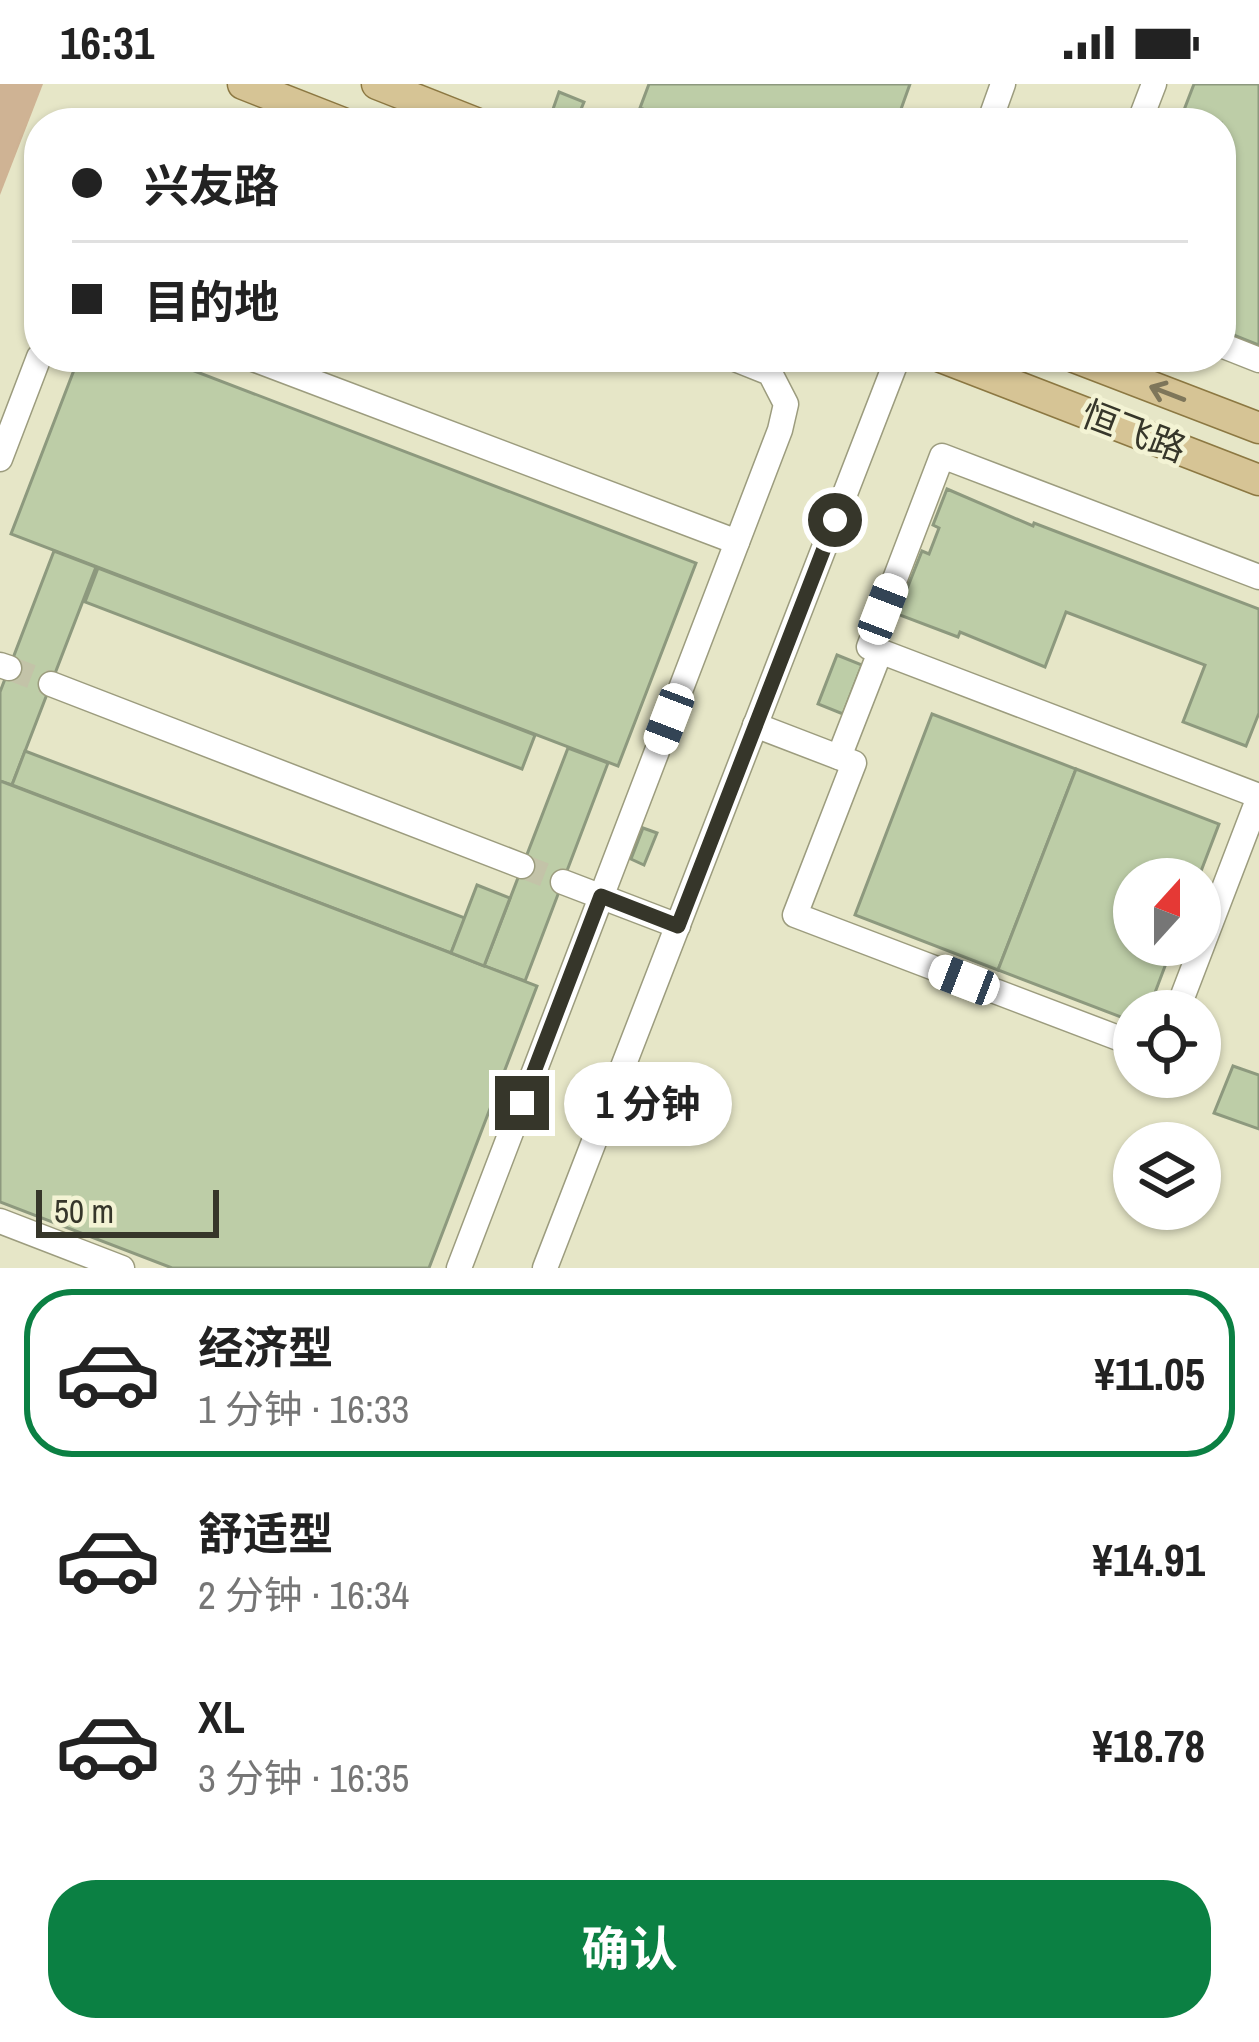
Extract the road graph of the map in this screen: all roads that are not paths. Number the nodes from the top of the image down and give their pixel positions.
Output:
1 (243, 84) edge
2 (377, 84) edge
3 (305, 108) edge
4 (438, 108) edge
5 (33, 372) edge
6 (288, 372) edge
7 (768, 372) edge
8 (892, 372) edge
9 (980, 372) edge
10 (1113, 372) edge
11 (1259, 428) edge
12 (0, 459) edge
13 (1259, 480) edge
14 (737, 542) junction
15 (1259, 577) edge
16 (880, 652) junction
17 (51, 684) tunnel mouth
18 (755, 725) junction
19 (839, 757) junction
20 (1259, 797) edge
21 (522, 866) tunnel mouth
22 (563, 882) tunnel mouth
23 (601, 896) junction
24 (678, 926) junction
25 (1185, 990) edge
26 (1113, 1036) edge
27 (0, 1221) edge
28 (122, 1268) edge
29 (459, 1268) edge
30 (545, 1268) edge

1 - 3 main road
2 - 4 main road
5 - 12 street
6 - 14 street
7 - 14 street
8 - 18 street
9 - 13 main road, 恒飞路
11 -> 10 main road, 恒飞路
14 - 23 street
15 - 16 street
16 - 19 street
16 - 20 street
17 - 21 street
18 - 19 street
18 - 24 street
19 - 26 street
20 - 25 street
22 - 23 street
23 - 24 street
23 - 29 street
24 - 30 street
27 - 28 street

